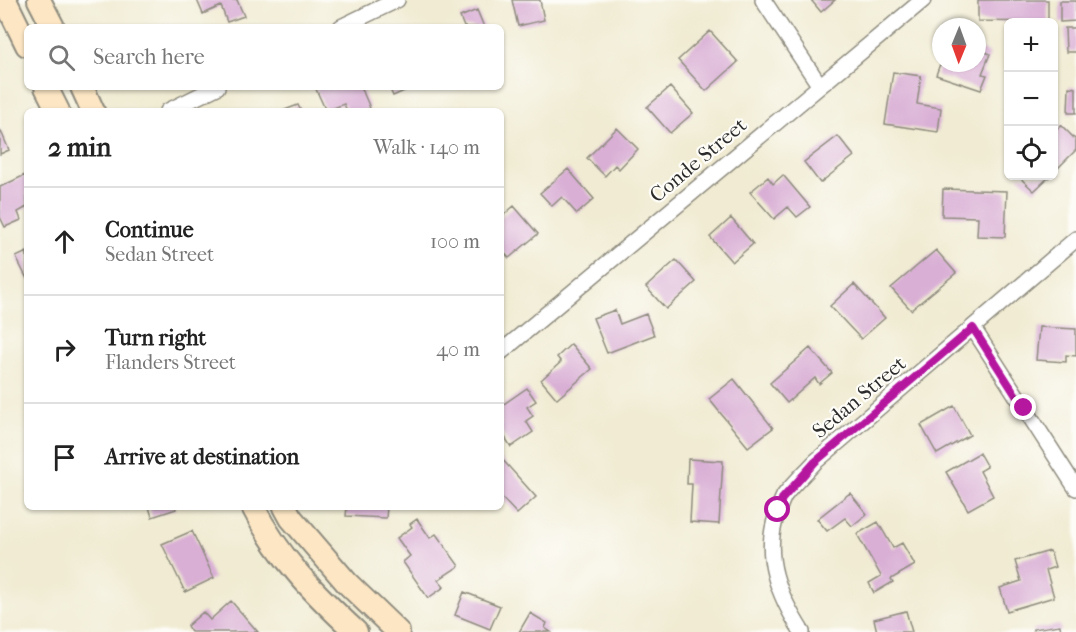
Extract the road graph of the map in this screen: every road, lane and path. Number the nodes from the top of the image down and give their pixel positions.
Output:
1 (5, 0) edge
2 (39, 0) edge
3 (397, 0) edge
4 (763, 0) edge
5 (923, 0) edge
6 (51, 24) edge
7 (347, 24) edge
8 (24, 39) edge
9 (820, 86) junction
10 (48, 90) edge
11 (83, 90) edge
12 (212, 90) edge
13 (56, 108) edge
14 (92, 108) edge
15 (174, 108) edge
16 (1076, 239) edge
17 (973, 328) junction
18 (504, 349) edge
19 (1076, 488) edge
20 (254, 510) edge
21 (291, 510) edge
22 (265, 532) junction
23 (356, 632) edge
24 (398, 632) edge
25 (802, 632) edge

1 - 8 street
2 - 6 street
3 - 7 street
4 - 9 street
5 - 9 street, Conde Street
9 - 18 street, Conde Street
10 - 13 street
11 - 14 street
12 - 15 street
16 - 17 street, Sedan Street
17 - 19 street
17 - 25 street, Sedan Street
20 - 22 street
21 - 22 street
21 - 24 street
22 - 23 street

